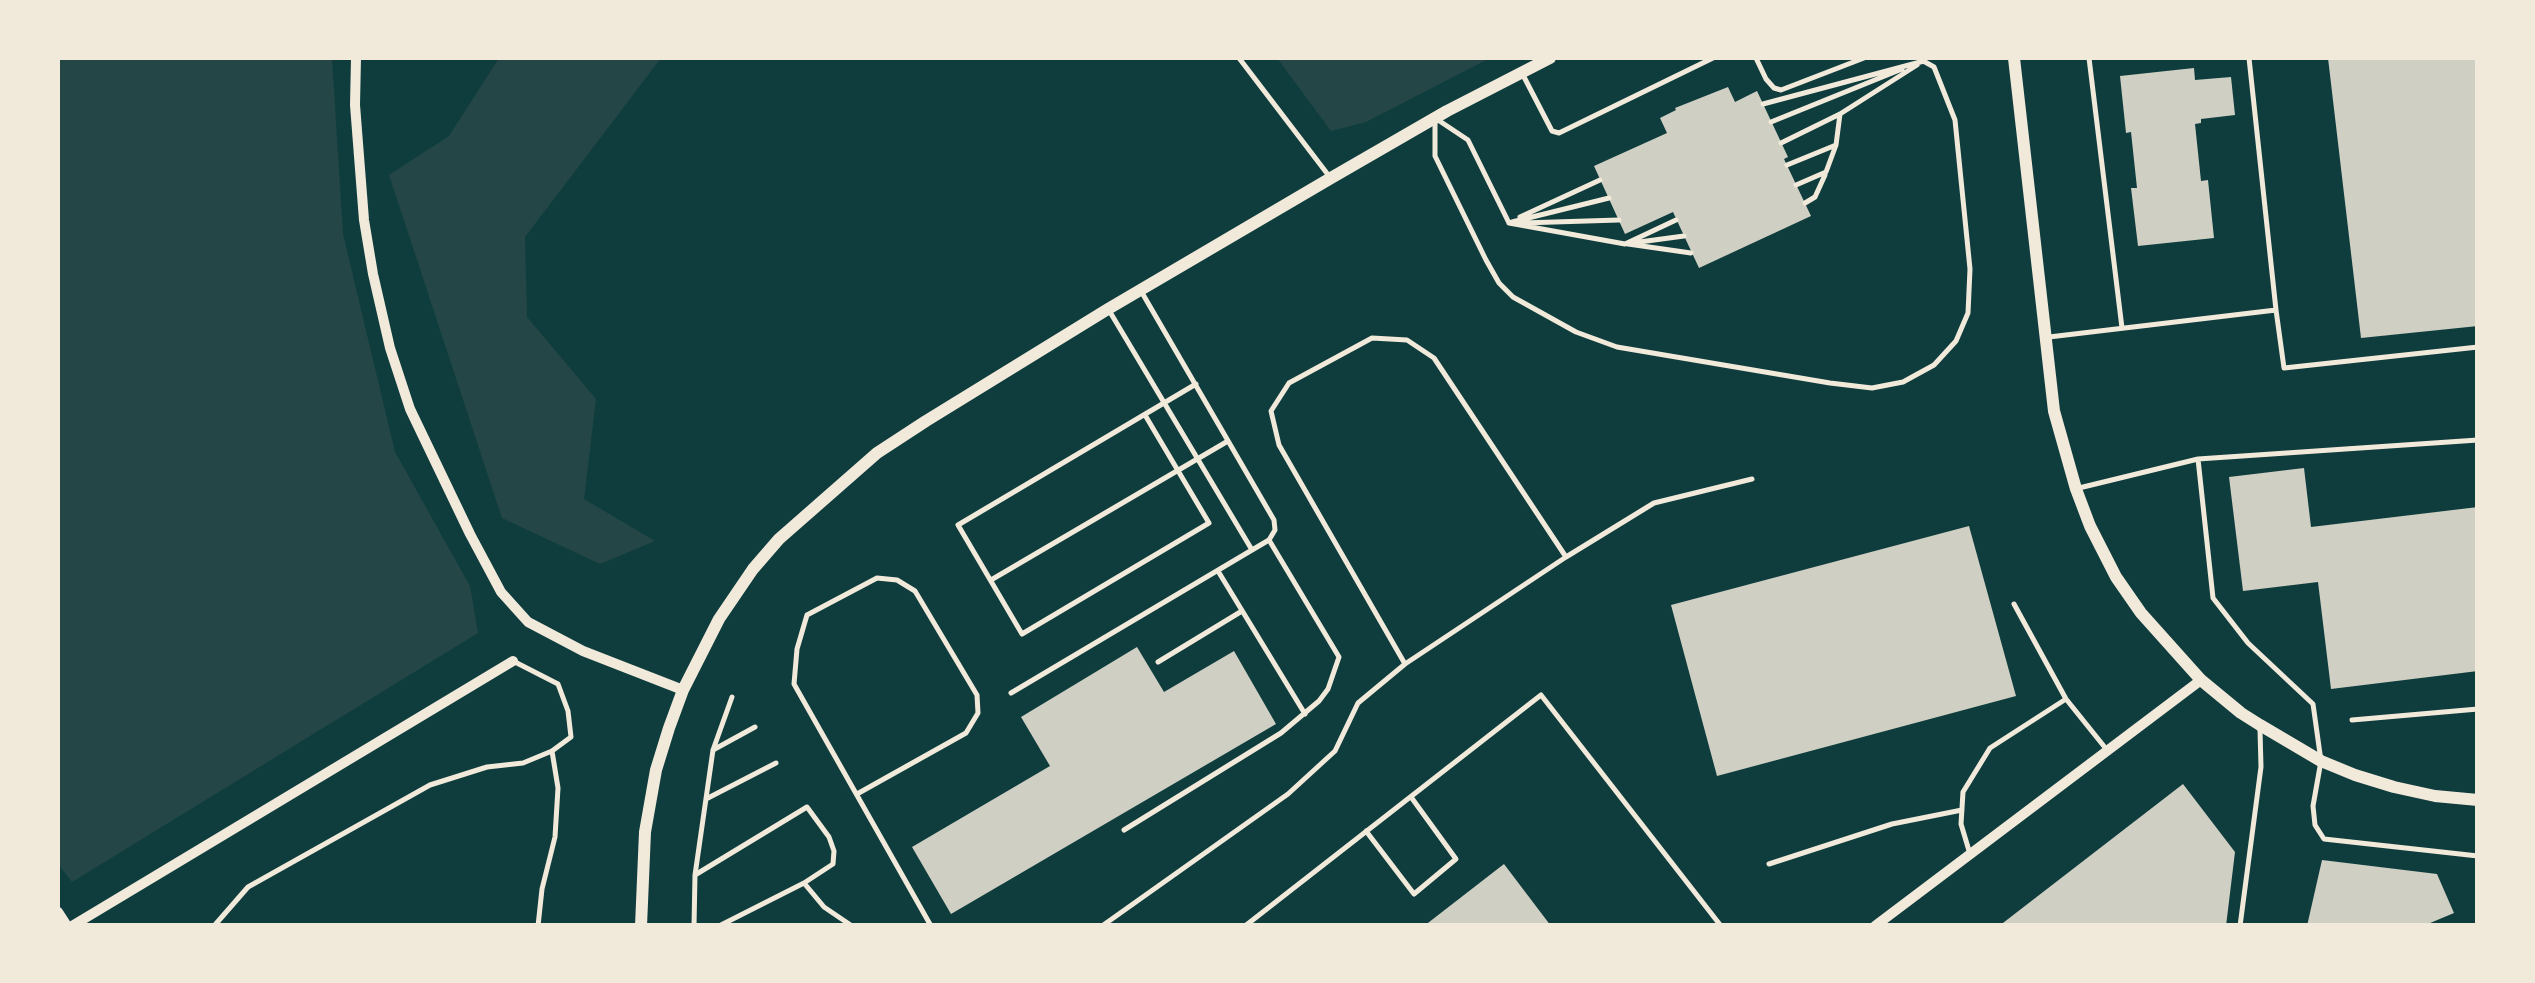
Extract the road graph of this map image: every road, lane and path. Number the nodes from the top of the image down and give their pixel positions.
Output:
1 (356, 58) edge
2 (1240, 58) edge
3 (1550, 58) edge
4 (1713, 58) edge
5 (1756, 58) edge
6 (1864, 58) edge
7 (2014, 58) edge
8 (2089, 58) edge
9 (2249, 58) edge
10 (1921, 59) edge
11 (1522, 72) junction
12 (1763, 104) dead end
13 (1840, 114) junction
14 (1435, 118) junction
15 (1771, 122) dead end
16 (1781, 143) dead end
17 (1836, 145) junction
18 (1787, 165) dead end
19 (1826, 172) junction
20 (1331, 178) junction
21 (1600, 180) dead end
22 (1796, 184) dead end
23 (1609, 198) dead end
24 (1805, 203) dead end
25 (1619, 220) dead end
26 (1676, 220) dead end
27 (1509, 223) junction
28 (1684, 236) dead end
29 (1626, 244) junction
30 (1692, 252) dead end
31 (1141, 290) junction
32 (1108, 309) junction
33 (2276, 310) junction
34 (2122, 328) junction
35 (2046, 337) junction
36 (2478, 347) edge
37 (1196, 384) junction
38 (1165, 403) junction
39 (1144, 415) junction
40 (2478, 440) edge
41 (1228, 441) junction
42 (2198, 459) junction
43 (1198, 460) junction
44 (1178, 471) junction
45 (1752, 479) dead end
46 (2076, 489) junction
47 (1270, 540) junction
48 (1252, 550) junction
49 (1566, 557) junction
50 (1218, 572) junction
51 (991, 580) junction
52 (2014, 604) dead end
53 (1242, 611) junction
54 (513, 661) joint
55 (1158, 662) dead end
56 (1405, 664) junction
57 (2201, 680) junction
58 (683, 690) junction
59 (1011, 693) dead end
60 (732, 697) dead end
61 (2066, 699) junction
62 (2478, 709) edge
63 (1304, 714) junction
64 (2352, 720) dead end
65 (2260, 725) junction
66 (754, 727) dead end
67 (713, 750) junction
68 (2108, 750) junction
69 (552, 751) junction
70 (2321, 761) junction
71 (776, 763) dead end
72 (856, 794) junction
73 (1411, 797) junction
74 (706, 799) junction
75 (2478, 800) edge
76 (1962, 810) junction
77 (1124, 830) dead end
78 (1366, 831) junction
79 (1970, 854) junction
80 (2478, 856) edge
81 (1769, 864) dead end
82 (695, 875) junction
83 (804, 883) junction
84 (58, 912) edge
85 (70, 926) edge
86 (214, 926) edge
87 (538, 926) edge
88 (641, 926) edge
89 (694, 926) edge
90 (719, 926) edge
91 (852, 926) edge
92 (931, 926) edge
93 (1102, 926) edge
94 (1245, 926) edge
95 (1720, 926) edge
96 (1875, 926) edge
97 (2240, 926) edge

1 - 58 street
2 - 20 lane
3 - 11 street
4 - 11 lane
5 - 6 lane
7 - 35 street
8 - 34 lane
9 - 33 lane
10 - 12 lane
10 - 13 lane
10 - 14 lane
10 - 15 lane
11 - 14 street
13 - 16 lane
13 - 17 lane
14 - 20 street
14 - 27 lane
17 - 18 lane
17 - 19 lane
19 - 22 lane
19 - 24 lane
20 - 31 street
21 - 27 lane
23 - 27 lane
25 - 27 lane
26 - 29 lane
27 - 29 lane
28 - 29 lane
29 - 30 lane
31 - 32 street
31 - 37 lane
32 - 38 lane
32 - 58 street
33 - 34 lane
33 - 36 lane
34 - 35 lane
35 - 46 street
37 - 38 lane
37 - 41 lane
38 - 39 lane
38 - 43 lane
39 - 44 lane
39 - 51 lane
40 - 42 lane
41 - 43 lane
41 - 47 lane
42 - 46 lane
42 - 70 lane
43 - 44 lane
43 - 48 lane
44 - 51 lane
44 - 51 lane
45 - 49 lane
46 - 57 street
47 - 48 lane
47 - 63 lane
48 - 50 lane
49 - 56 lane
49 - 56 lane
50 - 53 lane
50 - 59 lane
52 - 61 lane
53 - 55 lane
53 - 63 lane
54 - 69 lane
54 - 85 street
56 - 93 lane
57 - 65 street
57 - 68 street
58 - 88 street
60 - 67 lane
61 - 68 lane
61 - 76 lane
62 - 64 lane
63 - 77 lane
65 - 70 street
65 - 97 lane
66 - 67 lane
67 - 74 lane
68 - 79 street
69 - 86 lane
69 - 87 lane
70 - 75 street
70 - 80 lane
71 - 74 lane
72 - 72 lane
72 - 92 lane
73 - 78 lane
73 - 78 lane
73 - 95 lane
74 - 82 lane
76 - 79 lane
76 - 81 lane
78 - 94 lane
79 - 96 street
82 - 83 lane
82 - 89 lane
83 - 90 lane
83 - 91 lane
84 - 85 street

